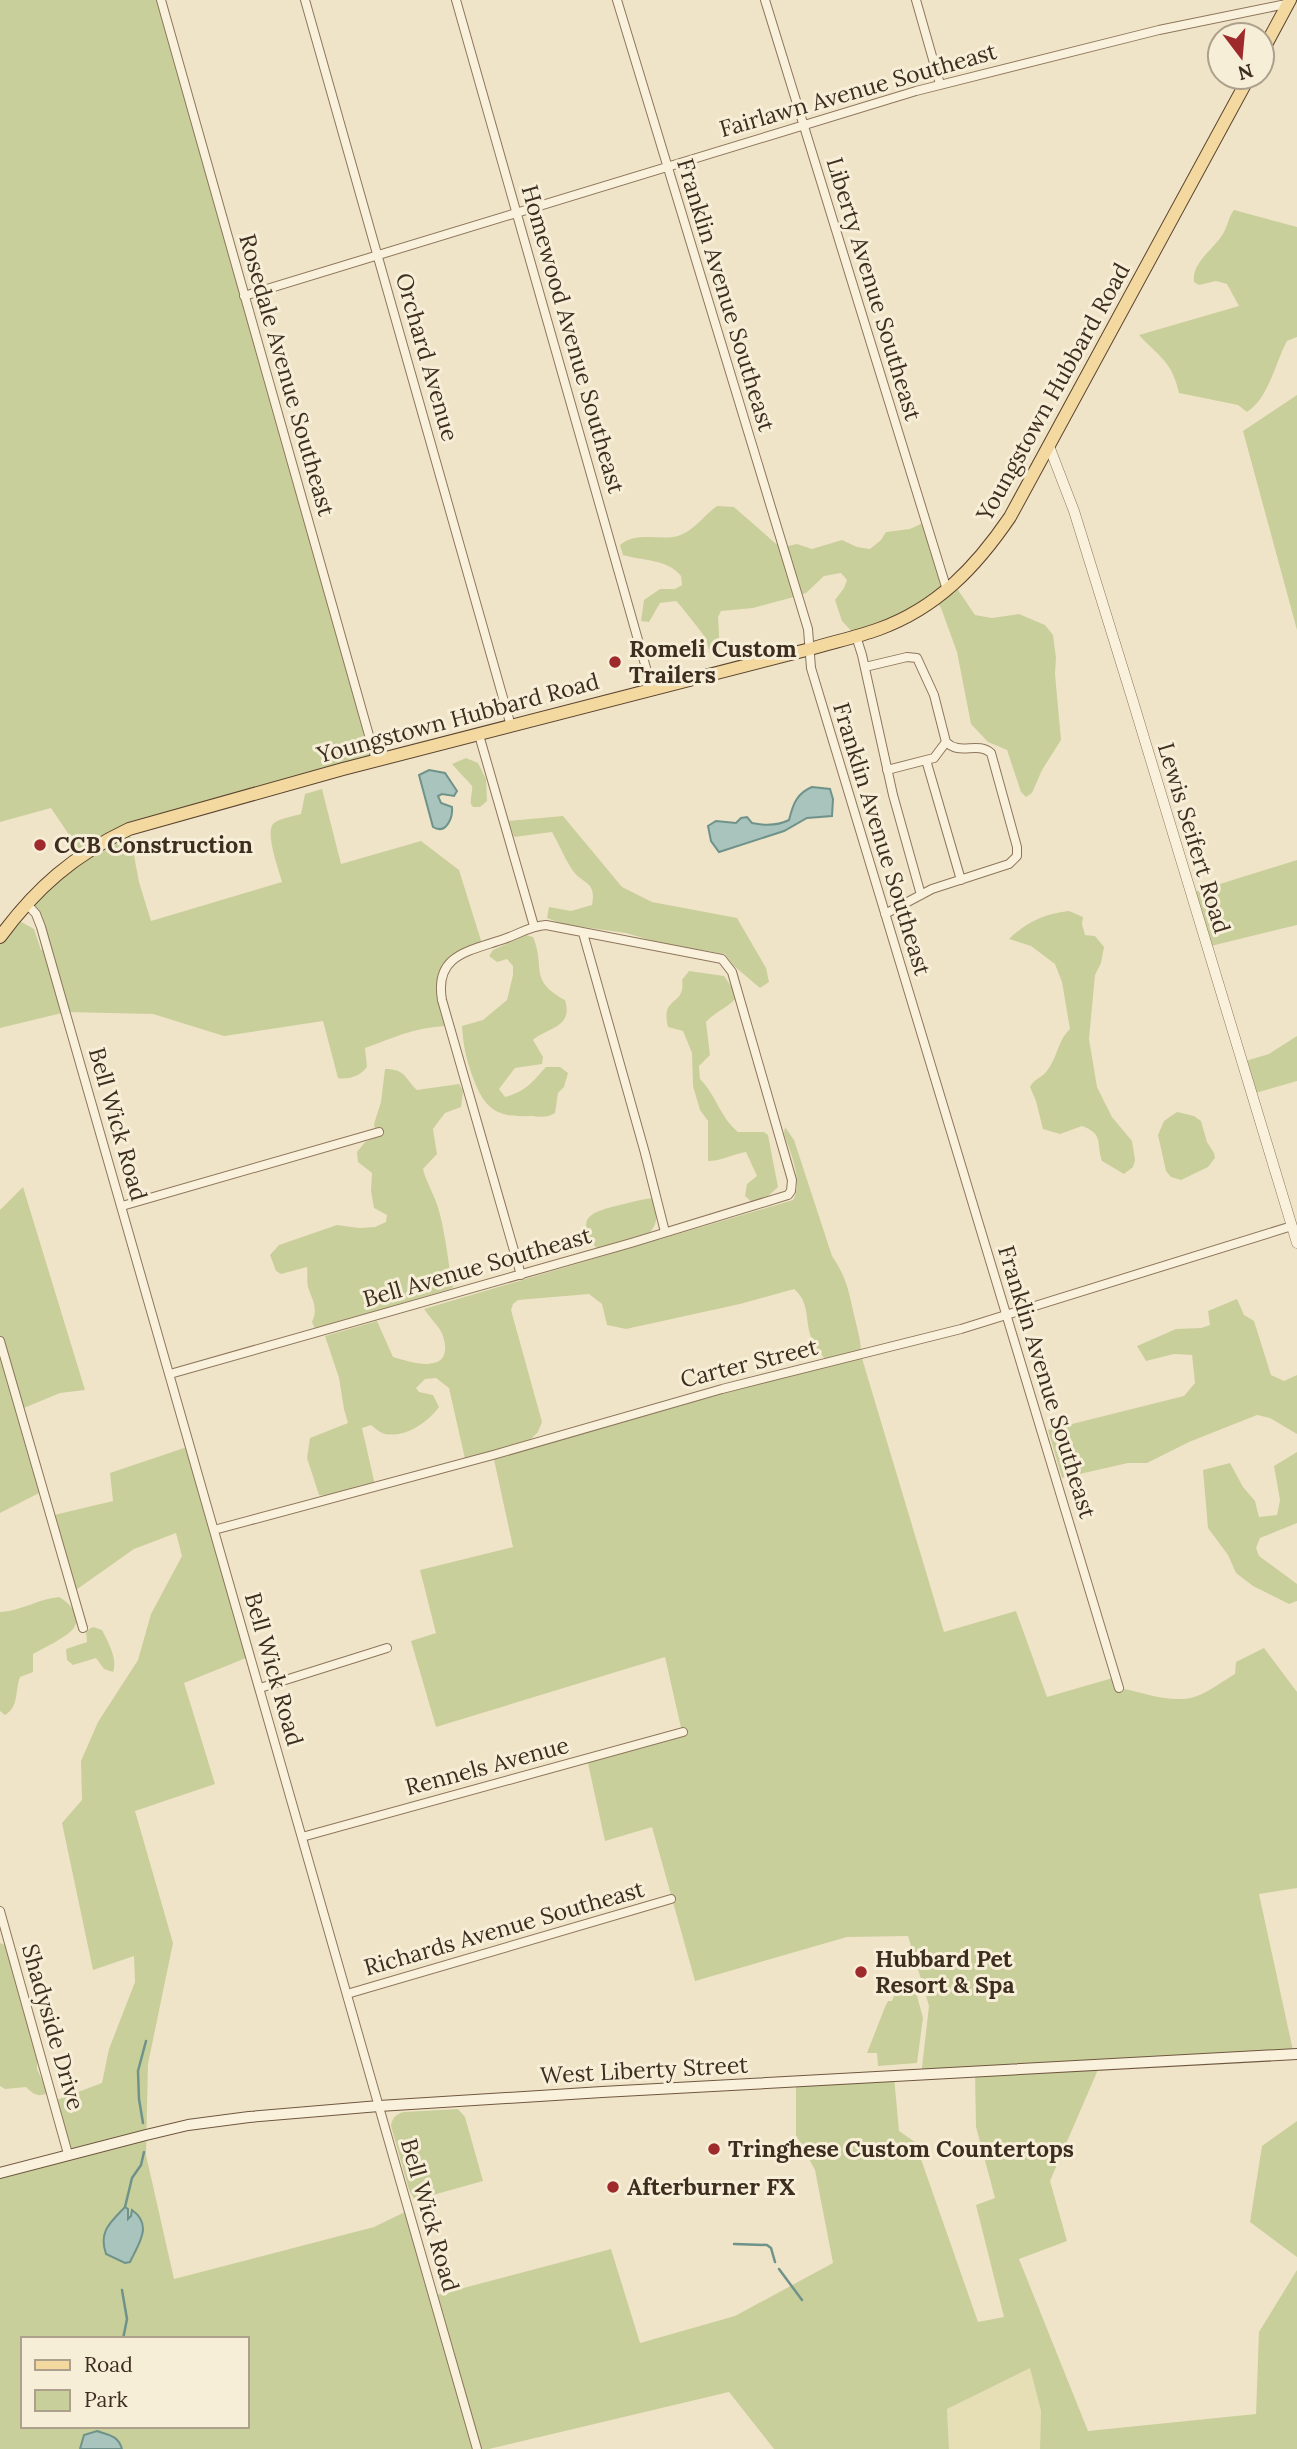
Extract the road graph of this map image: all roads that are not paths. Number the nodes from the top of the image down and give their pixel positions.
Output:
1 (161, 0) edge
2 (305, 0) edge
3 (456, 0) edge
4 (617, 0) edge
5 (765, 0) edge
6 (916, 0) edge
7 (1288, 2) edge
8 (1276, 25) edge
9 (940, 84) junction
10 (1241, 91) edge
11 (804, 125) junction
12 (666, 167) junction
13 (516, 213) junction
14 (378, 256) junction
15 (244, 296) junction
16 (1049, 446) junction
17 (947, 590) junction
18 (856, 636) junction
19 (810, 649) junction
20 (865, 667) junction
21 (652, 689) junction
22 (511, 726) junction
23 (480, 735) junction
24 (946, 742) junction
25 (926, 760) junction
26 (376, 761) junction
27 (887, 769) junction
28 (961, 880) junction
29 (920, 895) junction
30 (27, 904) junction
31 (885, 914) junction
32 (534, 926) junction
33 (583, 933) junction
34 (0, 937) edge
35 (379, 1132) dead end
36 (122, 1206) junction
37 (1292, 1226) junction
38 (665, 1232) junction
39 (1297, 1243) edge
40 (520, 1275) junction
41 (1007, 1315) junction
42 (0, 1341) edge
43 (170, 1374) junction
44 (214, 1530) junction
45 (83, 1628) dead end
46 (387, 1648) dead end
47 (260, 1688) junction
48 (1119, 1688) dead end
49 (683, 1732) dead end
50 (302, 1837) junction
51 (671, 1899) dead end
52 (0, 1911) edge
53 (347, 1994) junction
54 (1297, 2054) edge
55 (379, 2106) junction
56 (68, 2154) junction
57 (0, 2173) edge
58 (477, 2449) edge

1 - 15 street, Rosedale Avenue Southeast
2 - 14 street, Orchard Avenue
3 - 13 street, Homewood Avenue Southeast
4 - 12 street, Franklin Avenue Southeast
5 - 11 street, Liberty Avenue Southeast
6 - 9 street
7 - 8 main road
7 - 9 street, Fairlawn Avenue Southeast
9 - 11 street, Fairlawn Avenue Southeast
10 - 16 main road, Youngstown Hubbard Road
11 - 12 street, Fairlawn Avenue Southeast
11 - 17 street, Liberty Avenue Southeast
12 - 13 street, Fairlawn Avenue Southeast
12 - 19 street, Franklin Avenue Southeast
13 - 14 street, Fairlawn Avenue Southeast
13 - 21 street, Homewood Avenue Southeast
14 - 15 street, Fairlawn Avenue Southeast
14 - 22 street, Orchard Avenue
15 - 26 street, Rosedale Avenue Southeast
16 - 17 main road, Youngstown Hubbard Road
16 - 37 street, Lewis Seifert Road
17 - 18 main road, Youngstown Hubbard Road
18 - 19 main road, Youngstown Hubbard Road
18 - 20 street
19 - 21 main road, Youngstown Hubbard Road
19 - 31 street, Franklin Avenue Southeast
20 - 24 street
20 - 27 street
21 - 22 main road, Youngstown Hubbard Road
22 - 23 main road, Youngstown Hubbard Road
23 - 26 main road, Youngstown Hubbard Road
23 - 32 street
24 - 25 street
24 - 28 street
25 - 27 street
25 - 28 street
26 - 30 main road, Youngstown Hubbard Road
27 - 29 street
28 - 29 street
29 - 31 street
30 - 34 main road, Youngstown Hubbard Road
30 - 36 street, Bell Wick Road
31 - 41 street, Franklin Avenue Southeast
32 - 33 street
32 - 40 street
33 - 38 street
33 - 38 street, Bell Avenue Southeast
35 - 36 street
36 - 43 street, Bell Wick Road
37 - 39 street, Lewis Seifert Road
37 - 41 street, Carter Street
38 - 40 street, Bell Avenue Southeast
40 - 43 street, Bell Avenue Southeast
41 - 44 street, Carter Street
41 - 48 street, Franklin Avenue Southeast
42 - 45 street
43 - 44 street, Bell Wick Road
44 - 47 street, Bell Wick Road
46 - 47 street
47 - 50 street, Bell Wick Road
49 - 50 street, Rennels Avenue
50 - 53 street, Bell Wick Road
51 - 53 street, Richards Avenue Southeast
52 - 56 street, Shadyside Drive
53 - 55 street, Bell Wick Road
54 - 55 main road, West Liberty Street
55 - 56 main road, West Liberty Street
55 - 58 street, Bell Wick Road
56 - 57 main road, West Liberty Street

